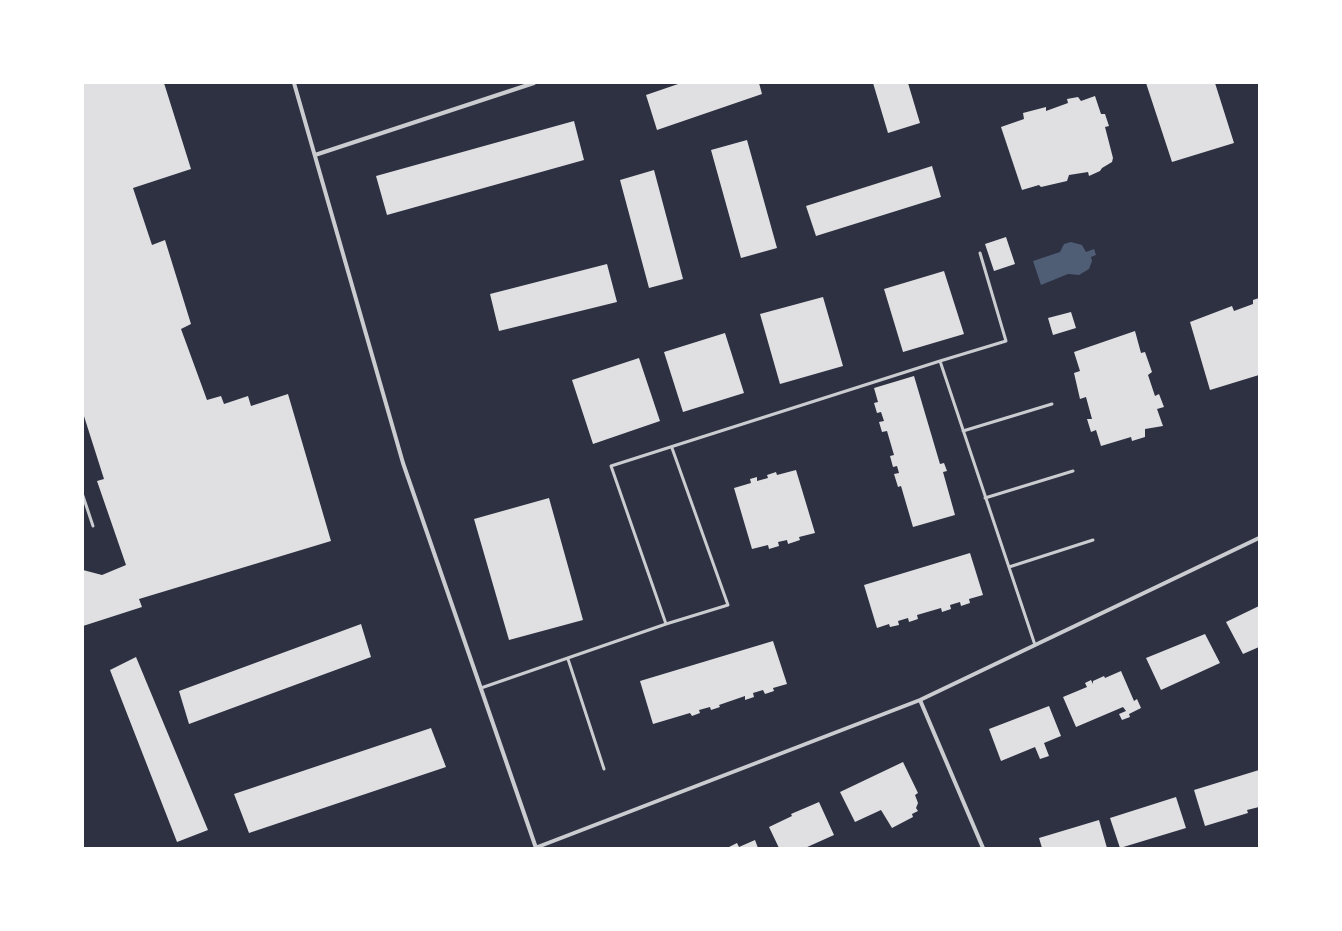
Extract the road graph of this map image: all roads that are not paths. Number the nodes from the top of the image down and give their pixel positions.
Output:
1 (294, 83) edge
2 (534, 83) edge
3 (316, 155) junction
4 (980, 253) dead end
5 (940, 362) junction
6 (1052, 404) dead end
7 (963, 431) junction
8 (672, 448) junction
9 (1073, 471) dead end
10 (83, 496) edge
11 (986, 498) junction
12 (93, 526) dead end
13 (1259, 538) edge
14 (1093, 540) dead end
15 (1009, 567) junction
16 (666, 624) junction
17 (1035, 645) junction
18 (568, 659) junction
19 (481, 688) junction
20 (920, 700) junction
21 (604, 769) dead end
22 (536, 848) edge
23 (983, 848) edge

1 - 3 street
2 - 3 street
3 - 19 street
4 - 5 lane
5 - 7 lane
5 - 8 lane
6 - 7 lane
7 - 11 lane
8 - 16 lane
8 - 16 lane
9 - 11 lane
10 - 12 lane
11 - 15 lane
13 - 17 street
14 - 15 lane
15 - 17 lane
16 - 18 lane
17 - 20 street
18 - 19 lane
18 - 21 lane
19 - 22 street
20 - 22 street
20 - 23 street

